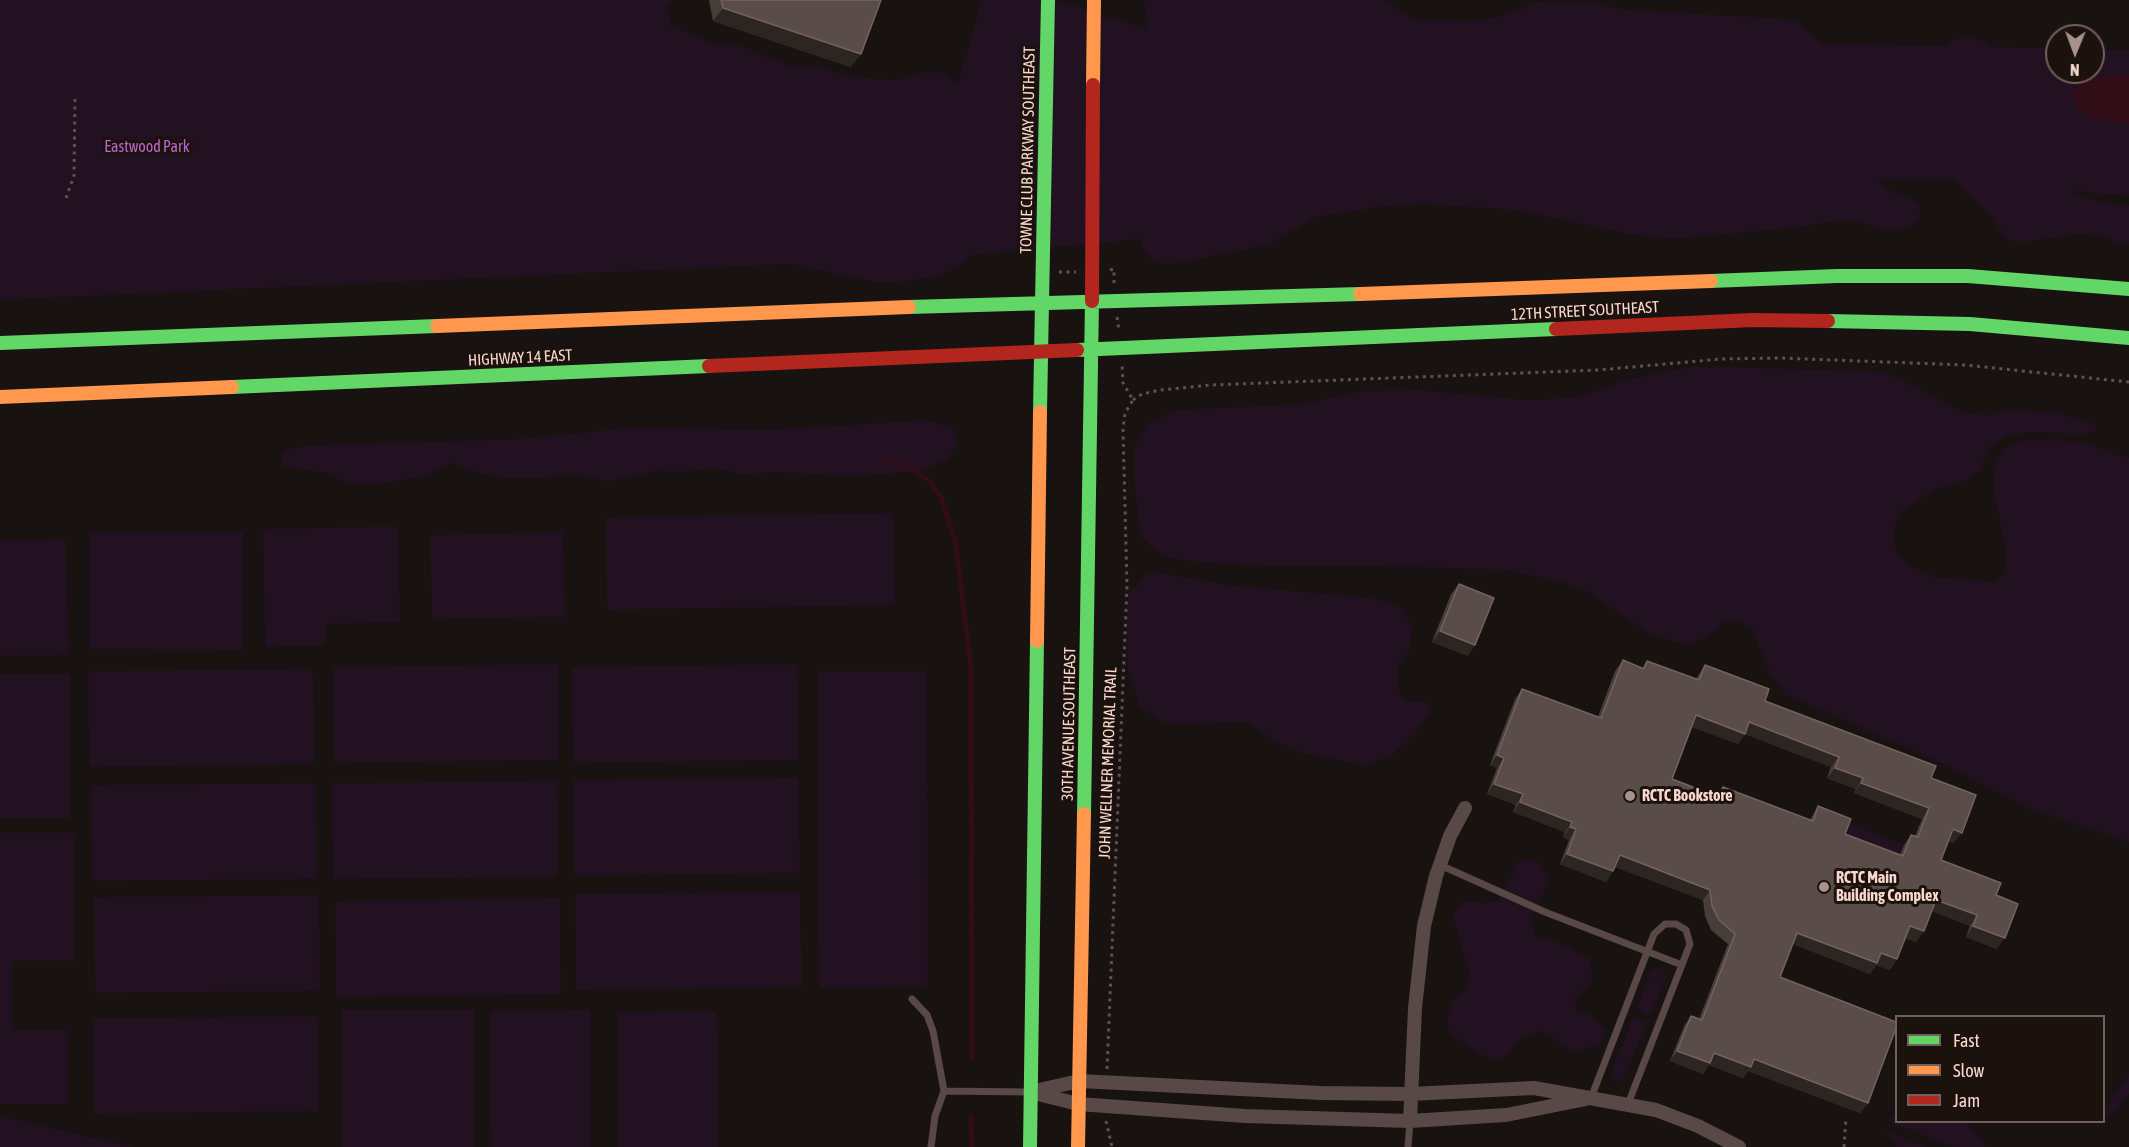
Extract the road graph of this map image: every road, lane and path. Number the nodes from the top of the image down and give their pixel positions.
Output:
1 (1048, 0) edge
2 (1094, 0) edge
3 (75, 96) dead end
4 (66, 198) dead end
5 (1093, 271) junction
6 (1042, 273) junction
7 (2129, 289) edge
8 (1115, 300) junction
9 (1092, 301) junction
10 (1042, 302) junction
11 (2129, 338) edge
12 (0, 343) edge
13 (1121, 350) junction
14 (1091, 351) junction
15 (1042, 352) junction
16 (2129, 382) edge
17 (0, 397) edge
18 (1133, 400) junction
19 (1465, 808) dead end
20 (1440, 865) junction
21 (1647, 951) junction
22 (1682, 965) junction
23 (912, 999) dead end
24 (1079, 1081) junction
25 (1107, 1081) junction
26 (944, 1091) junction
27 (1030, 1092) junction
28 (1410, 1094) junction
29 (1591, 1098) junction
30 (1078, 1104) junction
31 (1628, 1104) junction
32 (1106, 1106) junction
33 (1846, 1118) dead end
34 (1410, 1121) junction
35 (931, 1147) edge
36 (1030, 1147) edge
37 (1078, 1147) edge
38 (1112, 1147) edge
39 (1408, 1147) edge
40 (1739, 1147) edge
41 (1844, 1147) edge

1 - 6 main road, TOWNE CLUB PARKWAY SOUTHEAST
2 - 5 main road
3 - 4 path
5 - 6 path
5 - 8 path
5 - 9 main road
6 - 10 main road, TOWNE CLUB PARKWAY SOUTHEAST
7 - 8 main road, 12TH STREET SOUTHEAST
8 - 9 main road, 12TH STREET SOUTHEAST
8 - 13 path
9 - 10 main road, 12TH STREET SOUTHEAST
9 - 14 main road, 30TH AVENUE SOUTHEAST
10 - 12 main road
10 - 15 main road, 30TH AVENUE SOUTHEAST
11 - 13 main road, 12TH STREET SOUTHEAST
13 - 14 main road, 12TH STREET SOUTHEAST
13 - 18 path
14 - 15 main road, 12TH STREET SOUTHEAST
14 - 24 main road, 30TH AVENUE SOUTHEAST
15 - 17 main road, HIGHWAY 14 EAST
15 - 27 main road, 30TH AVENUE SOUTHEAST
16 - 18 path
18 - 25 path, JOHN WELLNER MEMORIAL TRAIL
19 - 20 street
20 - 21 lane
20 - 28 street
21 - 22 lane
21 - 22 lane
21 - 29 lane
22 - 31 lane
23 - 26 lane
24 - 25 street
24 - 27 street
24 - 30 main road, 30TH AVENUE SOUTHEAST
25 - 28 street
26 - 27 lane
26 - 35 lane
27 - 30 street
27 - 36 main road, 30TH AVENUE SOUTHEAST
28 - 29 street
28 - 34 street
29 - 31 street
29 - 34 street
30 - 32 street
30 - 37 main road, 30TH AVENUE SOUTHEAST
31 - 40 street
32 - 34 street
32 - 38 path
33 - 41 path
34 - 39 lane

